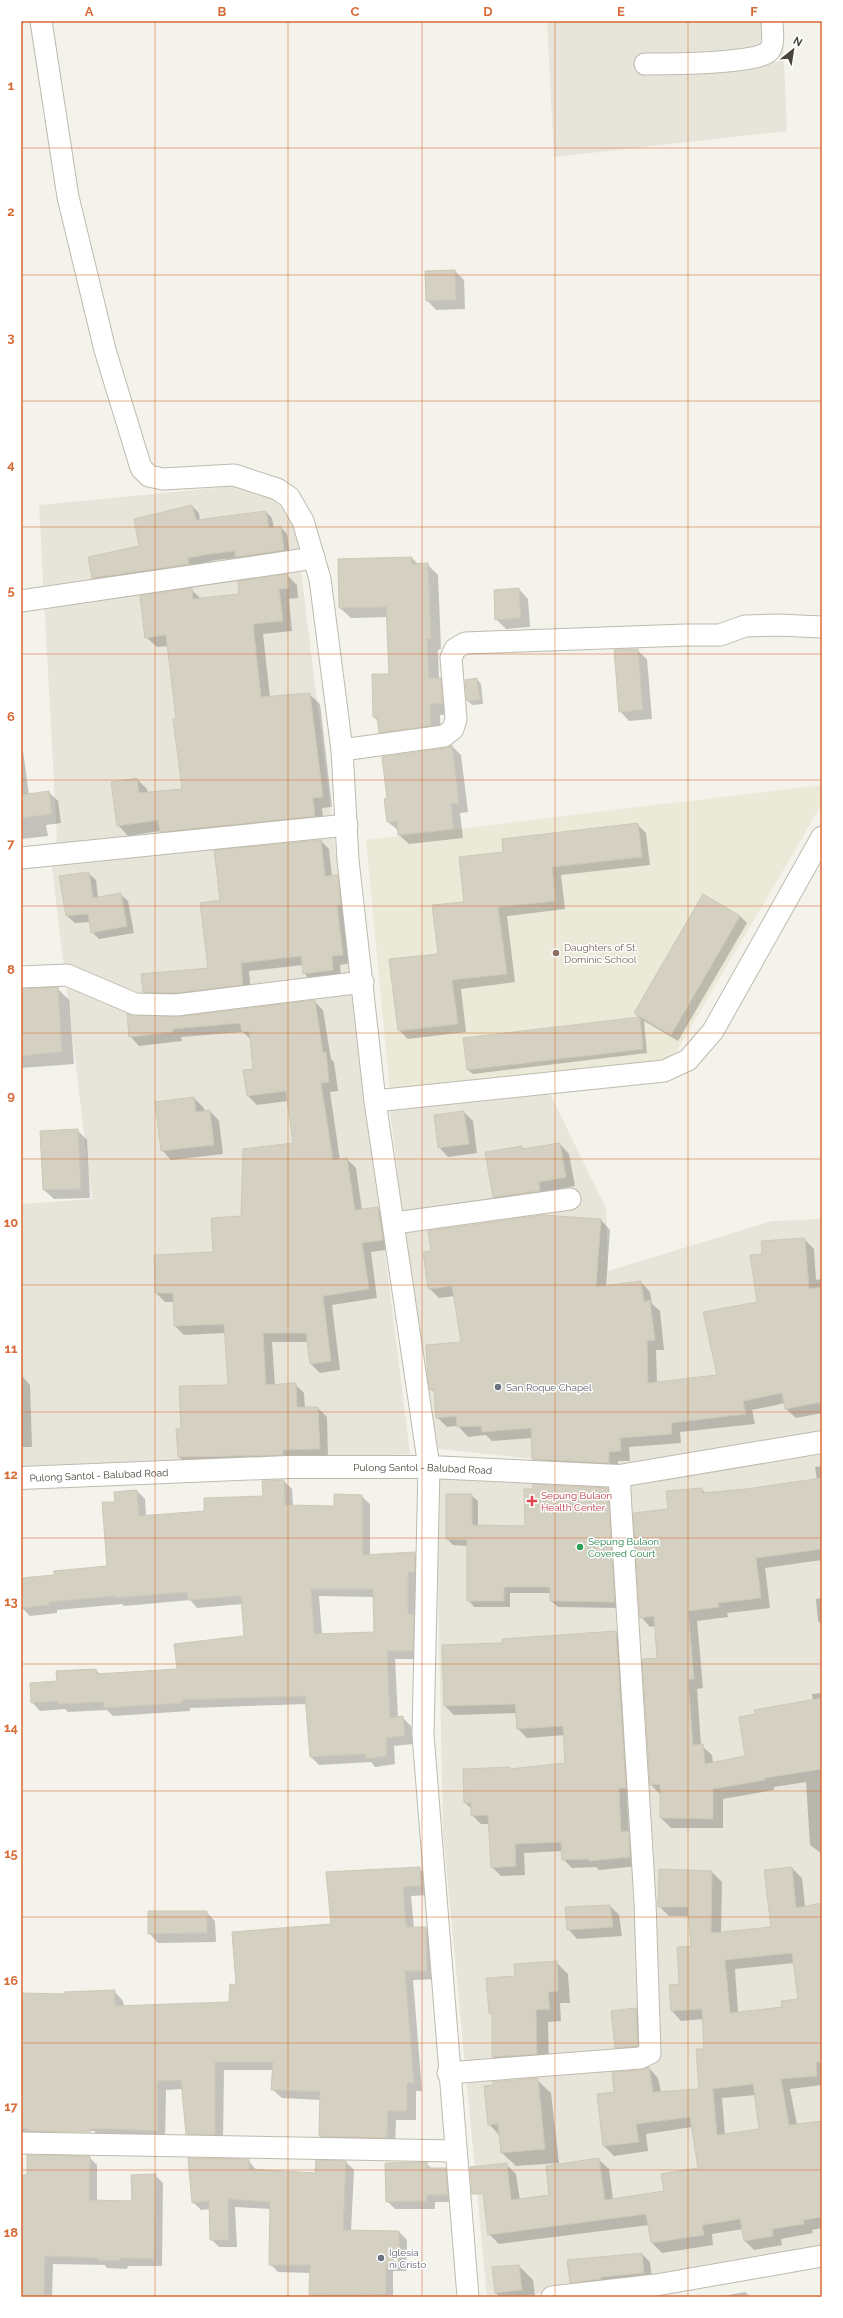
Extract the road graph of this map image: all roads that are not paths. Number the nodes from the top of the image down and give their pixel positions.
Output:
1 (41, 21) edge
2 (772, 21) edge
3 (645, 64) dead end
4 (314, 558) junction
5 (21, 601) edge
6 (822, 627) edge
7 (342, 750) junction
8 (347, 825) junction
9 (822, 837) edge
10 (21, 858) edge
11 (21, 977) edge
12 (363, 982) junction
13 (375, 1101) junction
14 (570, 1199) dead end
15 (395, 1223) junction
16 (822, 1442) edge
17 (429, 1468) junction
18 (619, 1476) junction
19 (21, 1478) edge
20 (448, 2073) junction
21 (21, 2143) edge
22 (455, 2151) junction
23 (822, 2258) edge
24 (468, 2297) edge
25 (552, 2297) edge

1 - 4 street
2 - 3 street
4 - 5 street
4 - 7 street
6 - 7 street
7 - 8 street
8 - 10 street
8 - 12 street
9 - 13 street
11 - 12 street
12 - 13 street
13 - 15 street
14 - 15 street
15 - 17 street
16 - 18 street, Pulong Santol - Balubad Road
17 - 18 street, Pulong Santol - Balubad Road
17 - 19 street, Pulong Santol - Balubad Road
17 - 20 street
18 - 20 street
20 - 22 street
21 - 22 street
22 - 24 street
23 - 25 street

